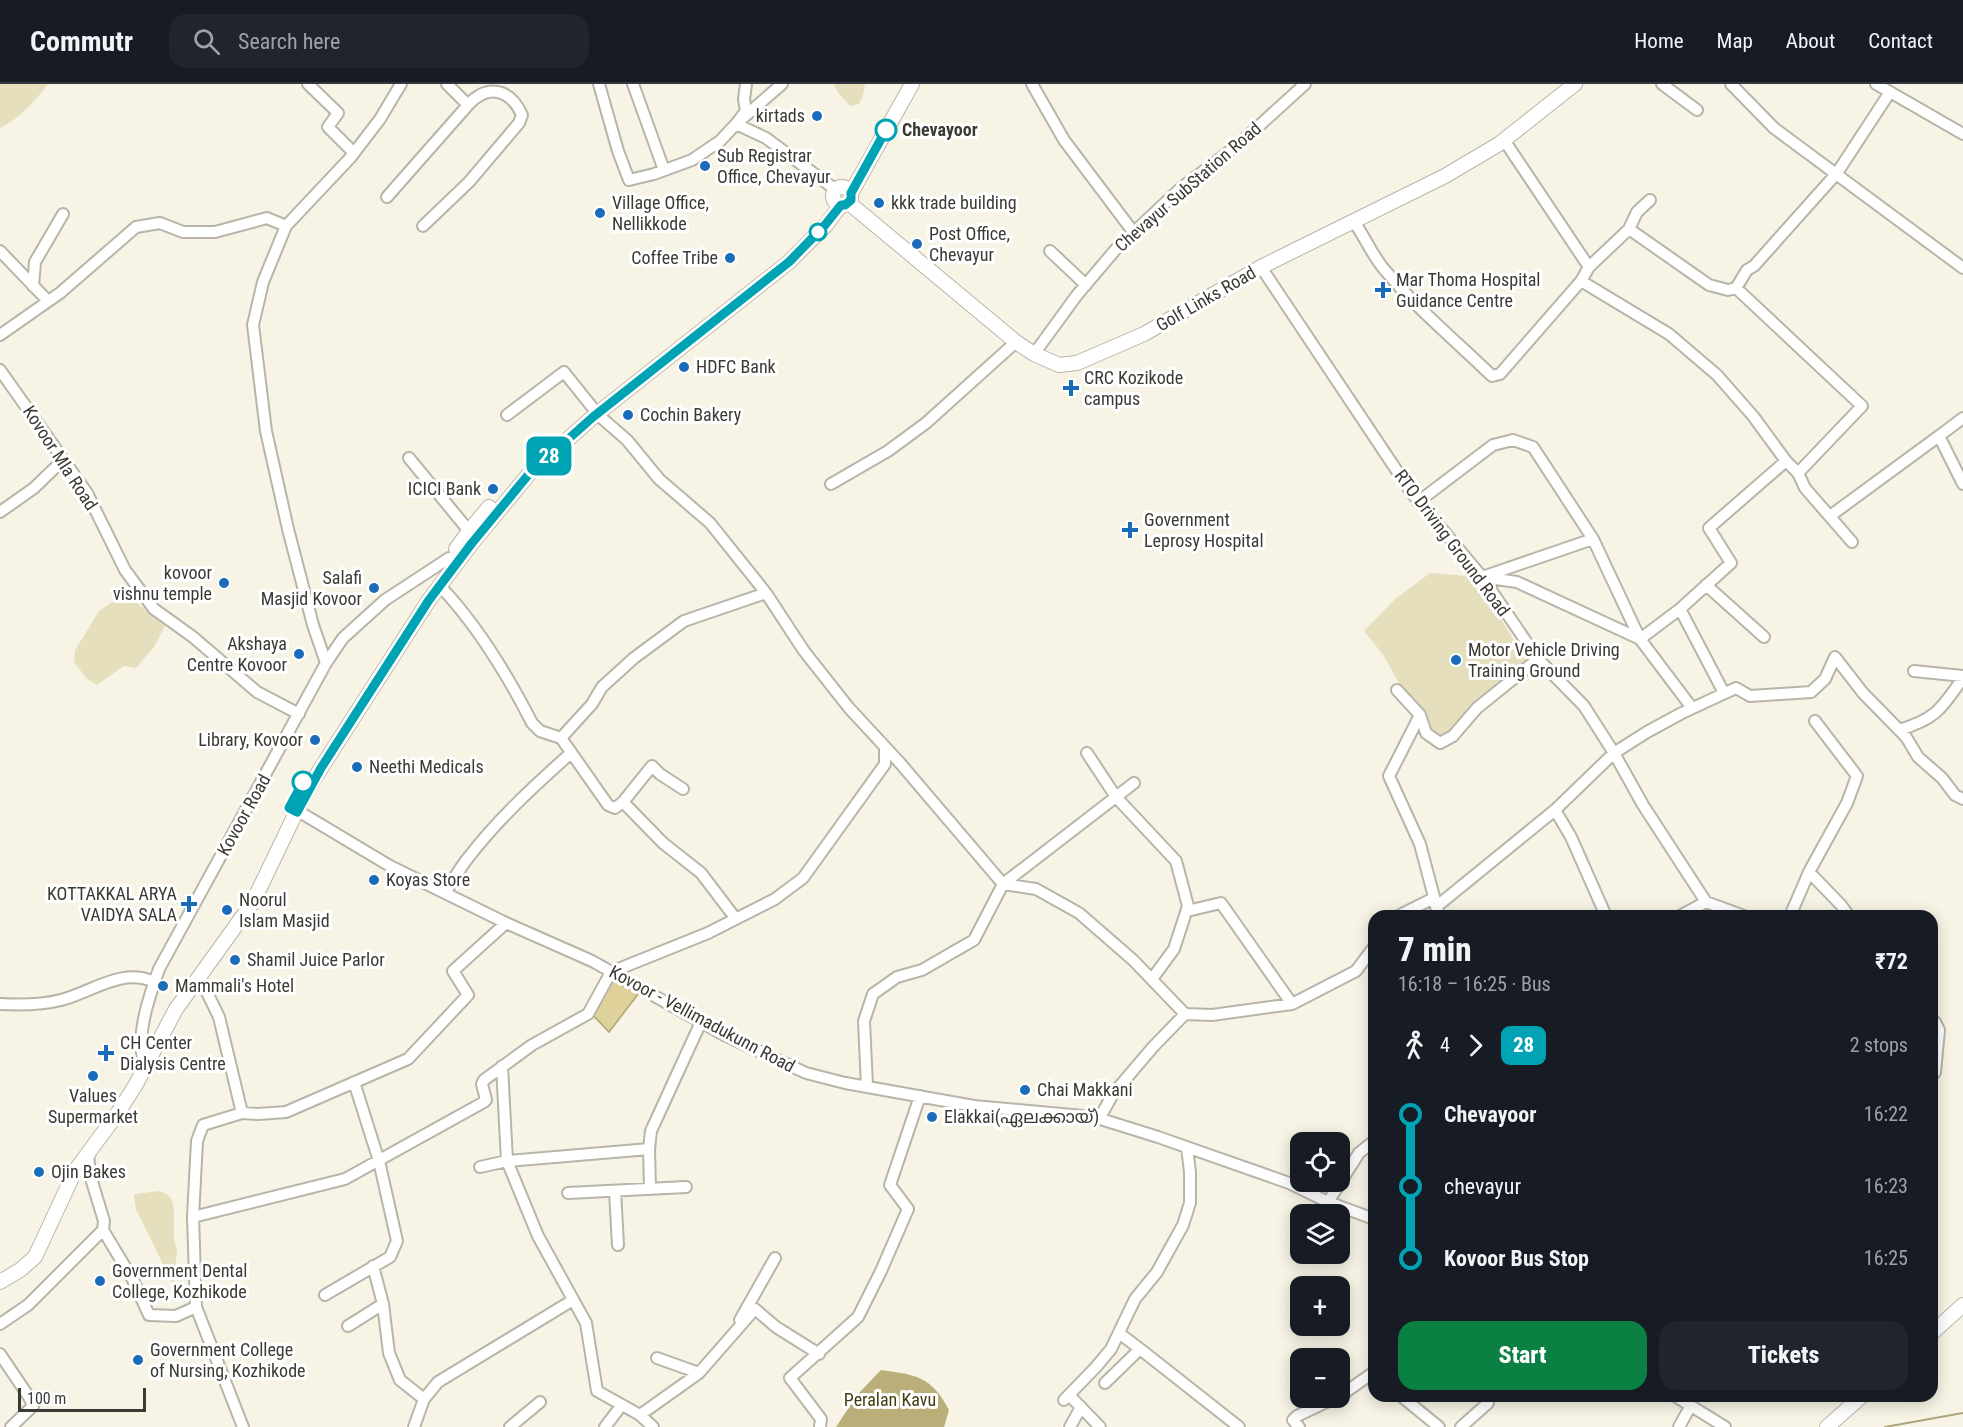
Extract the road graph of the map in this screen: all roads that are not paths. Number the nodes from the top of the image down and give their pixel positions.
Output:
1 (308, 84) edge
2 (401, 84) edge
3 (447, 84) edge
4 (599, 84) edge
5 (633, 84) edge
6 (746, 84) edge
7 (782, 84) edge
8 (904, 84) edge
9 (912, 84) edge
10 (1032, 84) edge
11 (1305, 84) edge
12 (1575, 84) edge
13 (1662, 84) edge
14 (1731, 84) edge
15 (1876, 84) edge
16 (1890, 92) junction
17 (468, 105) junction
18 (1697, 110) dead end
19 (736, 124) junction
20 (1963, 134) edge
21 (1504, 140) junction
22 (354, 153) junction
23 (664, 170) junction
24 (1837, 173) junction
25 (843, 196) junction
26 (387, 197) dead end
27 (1650, 200) dead end
28 (63, 214) dead end
29 (1354, 222) junction
30 (286, 226) junction
31 (423, 226) dead end
32 (1629, 229) junction
33 (1134, 233) junction
34 (0, 251) edge
35 (1050, 251) dead end
36 (1261, 267) junction
37 (1589, 267) junction
38 (1963, 268) edge
39 (1581, 281) junction
40 (1086, 285) junction
41 (33, 286) junction
42 (1736, 288) junction
43 (48, 301) junction
44 (0, 336) edge
45 (1016, 342) junction
46 (1034, 354) junction
47 (0, 370) edge
48 (5, 386) edge
49 (595, 410) junction
50 (507, 415) dead end
51 (1963, 417) edge
52 (1939, 436) junction
53 (409, 458) dead end
54 (63, 460) junction
55 (1786, 461) junction
56 (1798, 473) junction
57 (831, 484) dead end
58 (1963, 484) edge
59 (1418, 502) junction
60 (0, 512) edge
61 (1830, 516) junction
62 (469, 531) junction
63 (1593, 539) junction
64 (1852, 542) dead end
65 (457, 553) junction
66 (1482, 577) junction
67 (1706, 585) junction
68 (440, 586) junction
69 (766, 593) junction
70 (1680, 609) junction
71 (1764, 636) dead end
72 (1640, 639) junction
73 (1538, 659) junction
74 (326, 663) junction
75 (1914, 671) dead end
76 (1963, 677) edge
77 (1397, 690) dead end
78 (1724, 693) junction
79 (1692, 708) junction
80 (299, 714) junction
81 (1420, 714) junction
82 (1815, 721) dead end
83 (1899, 730) junction
84 (561, 738) junction
85 (885, 747) junction
86 (571, 753) junction
87 (1087, 753) dead end
88 (1614, 753) junction
89 (1134, 783) dead end
90 (682, 789) dead end
91 (1116, 797) junction
92 (1963, 799) edge
93 (623, 802) junction
94 (293, 810) junction
95 (1555, 810) junction
96 (273, 850) junction
97 (1809, 872) junction
98 (1003, 884) junction
99 (445, 893) junction
100 (1706, 902) junction
101 (1436, 907) edge
102 (1603, 910) edge
103 (1691, 910) edge
104 (1728, 910) edge
105 (1793, 910) edge
106 (1845, 910) edge
107 (1186, 911) junction
108 (736, 919) junction
109 (506, 923) junction
110 (1368, 955) edge
111 (611, 972) junction
112 (199, 976) junction
113 (1152, 979) junction
114 (154, 982) junction
115 (0, 1004) edge
116 (1292, 1004) junction
117 (1185, 1014) junction
118 (701, 1022) junction
119 (144, 1061) junction
120 (502, 1066) junction
121 (354, 1082) junction
122 (867, 1086) junction
123 (920, 1096) junction
124 (242, 1113) junction
125 (1099, 1119) junction
126 (1368, 1146) edge
127 (1187, 1148) junction
128 (649, 1149) junction
129 (88, 1154) junction
130 (379, 1161) junction
131 (507, 1161) junction
132 (480, 1167) dead end
133 (686, 1187) dead end
134 (650, 1188) junction
135 (615, 1191) junction
136 (568, 1193) dead end
137 (1328, 1202) junction
138 (193, 1217) junction
139 (1368, 1217) edge
140 (103, 1230) junction
141 (618, 1245) dead end
142 (775, 1258) dead end
143 (373, 1266) junction
144 (0, 1272) edge
145 (0, 1282) edge
146 (325, 1294) dead end
147 (573, 1300) junction
148 (383, 1304) junction
149 (1963, 1305) edge
150 (196, 1307) junction
151 (0, 1324) edge
152 (348, 1326) dead end
153 (1938, 1328) edge
154 (735, 1331) junction
155 (1119, 1333) junction
156 (1140, 1348) junction
157 (0, 1354) edge
158 (819, 1354) junction
159 (657, 1359) dead end
160 (699, 1373) junction
161 (1368, 1376) edge
162 (1105, 1383) dead end
163 (1350, 1389) edge
164 (424, 1399) junction
165 (540, 1402) dead end
166 (1409, 1402) edge
167 (1683, 1402) edge
168 (1855, 1402) edge
169 (1488, 1403) dead end
170 (621, 1406) junction
171 (1081, 1407) junction
172 (1690, 1407) junction
173 (1314, 1408) edge
174 (640, 1415) junction
175 (820, 1423) edge
176 (11, 1427) edge
177 (243, 1427) edge
178 (414, 1427) edge
179 (510, 1427) edge
180 (605, 1427) edge
181 (652, 1427) edge
182 (812, 1427) edge
183 (1070, 1427) edge
184 (1100, 1427) edge
185 (1239, 1427) edge
186 (1299, 1427) edge
187 (1440, 1427) edge
188 (1461, 1427) edge
189 (1679, 1427) edge
190 (1725, 1427) edge
191 (1827, 1427) edge

1 - 22 street
2 - 22 street
3 - 17 street
4 - 23 street
5 - 23 street
6 - 19 street
7 - 19 street
8 - 25 main road
9 - 25 main road
10 - 33 street
11 - 33 street, Chevayur SubStation Road
12 - 21 main road, Golf Links Road
13 - 18 street
14 - 24 street
15 - 16 street
16 - 20 street
16 - 24 street
17 - 26 street
17 - 31 street
19 - 23 street
19 - 25 street
21 - 29 main road, Golf Links Road
21 - 37 street
22 - 30 street
24 - 38 street
24 - 42 street
25 - 45 main road, Golf Links Road
25 - 49 main road
27 - 32 street
28 - 41 street
29 - 36 main road, Golf Links Road
29 - 39 street
30 - 43 street
30 - 74 street
32 - 37 street
32 - 42 street
33 - 40 street, Chevayur SubStation Road
34 - 41 street
35 - 40 street
36 - 46 main road, Golf Links Road
36 - 59 street, RTO Driving Ground Road
37 - 39 street
39 - 55 street
40 - 46 street, Chevayur SubStation Road
41 - 43 street
42 - 56 street
43 - 44 street
45 - 46 main road, Golf Links Road
45 - 57 street
47 - 48 street, Kovoor Mla Road
48 - 54 street, Kovoor Mla Road
49 - 50 street
49 - 62 main road
49 - 65 main road
49 - 69 street
51 - 52 street
52 - 58 street
52 - 61 street
53 - 62 street
54 - 60 street
54 - 80 street, Kovoor Mla Road
55 - 56 street
55 - 67 street
56 - 61 street
59 - 63 street
59 - 66 street, RTO Driving Ground Road
61 - 64 street
62 - 65 main road
63 - 66 street
63 - 72 street
65 - 68 main road
65 - 74 street, Kovoor Road
65 - 94 main road
66 - 72 street
66 - 73 street, RTO Driving Ground Road
67 - 70 street
67 - 71 street
68 - 84 street
68 - 94 main road
69 - 84 street
69 - 85 street
70 - 72 street
70 - 78 street
72 - 79 street
73 - 81 street
73 - 88 street, RTO Driving Ground Road
74 - 80 street, Kovoor Road
75 - 76 street
76 - 83 street
77 - 81 street
78 - 79 street
78 - 83 street
79 - 88 street
80 - 114 street, Kovoor Road
81 - 101 street
82 - 97 street
83 - 92 street
84 - 86 street
85 - 98 street
85 - 108 street
86 - 93 street
86 - 99 street
87 - 91 street
88 - 95 street
88 - 100 street, RTO Driving Ground Road
89 - 91 street
90 - 93 street
91 - 98 street
91 - 107 street
93 - 108 street
94 - 96 main road
94 - 99 street, Kovoor - Vellimadukunn Road
95 - 101 street
95 - 102 street
96 - 112 main road
96 - 119 main road
97 - 105 street
97 - 106 street
98 - 113 street
98 - 122 street
99 - 109 street, Kovoor - Vellimadukunn Road
100 - 103 street
100 - 104 street
107 - 113 street
107 - 116 street
108 - 111 street
109 - 111 street, Kovoor - Vellimadukunn Road
109 - 121 street
110 - 116 street
111 - 118 street, Kovoor - Vellimadukunn Road
111 - 120 street
112 - 119 main road
112 - 124 street
113 - 117 street
114 - 115 street
114 - 119 street, Kovoor Road
116 - 117 street
117 - 125 street
118 - 122 street, Kovoor - Vellimadukunn Road
118 - 128 street
119 - 129 main road
119 - 144 main road
120 - 130 street
120 - 131 street
121 - 124 street
121 - 130 street
122 - 123 street, Kovoor - Vellimadukunn Road
123 - 125 street, Kovoor - Vellimadukunn Road
123 - 158 street
124 - 138 street
125 - 127 street, Kovoor - Vellimadukunn Road
126 - 137 street
127 - 137 street, Kovoor - Vellimadukunn Road
127 - 155 street
128 - 131 street
128 - 134 street
129 - 140 street
129 - 145 main road
130 - 138 street
130 - 143 street
131 - 132 street
131 - 147 street
133 - 134 street
134 - 135 street
135 - 136 street
135 - 141 street
137 - 139 street, Kovoor - Vellimadukunn Road
138 - 150 street
140 - 150 street
140 - 151 street
142 - 154 street
143 - 146 street
143 - 148 street
147 - 164 street
147 - 170 street
148 - 152 street
148 - 164 street
149 - 153 main road
150 - 177 street
154 - 158 street
154 - 160 street
155 - 156 street
155 - 171 street
156 - 162 street
156 - 185 street
157 - 176 street
158 - 175 street
159 - 160 street
160 - 174 street
161 - 163 street
164 - 178 street
165 - 179 street
166 - 187 street
167 - 172 street
168 - 191 main road
169 - 188 street
170 - 174 street
170 - 180 street
171 - 183 street
171 - 184 street
172 - 189 street
172 - 190 street
173 - 186 street
174 - 181 street
175 - 182 street

